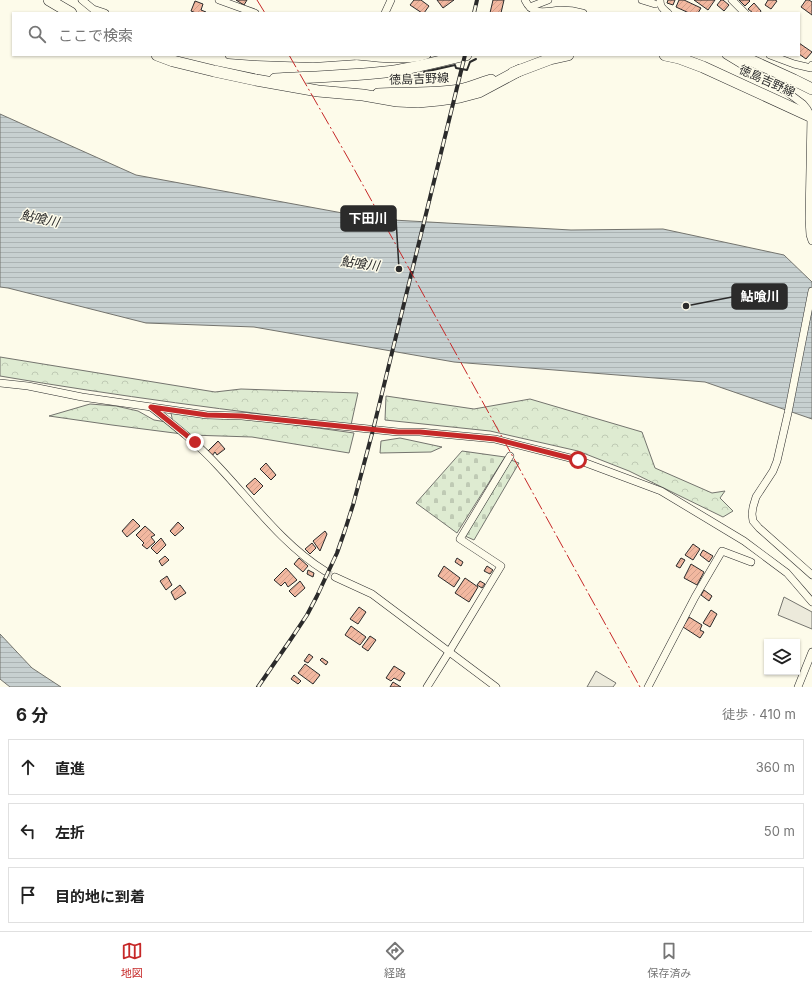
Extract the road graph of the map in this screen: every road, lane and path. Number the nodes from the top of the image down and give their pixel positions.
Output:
1 (49, 0) edge
2 (82, 0) edge
3 (219, 0) edge
4 (391, 0) edge
5 (525, 0) edge
6 (548, 0) edge
7 (642, 0) edge
8 (732, 0) edge
9 (658, 2) edge
10 (530, 8) junction
11 (95, 11) edge
12 (69, 12) edge
13 (253, 12) edge
14 (385, 12) edge
15 (541, 12) edge
16 (541, 12) edge
17 (578, 12) edge
18 (667, 12) edge
19 (744, 12) edge
20 (160, 56) edge
21 (244, 56) edge
22 (358, 56) edge
23 (425, 56) edge
24 (564, 56) edge
25 (670, 56) edge
26 (727, 56) edge
27 (740, 56) edge
28 (773, 56) edge
29 (789, 56) edge
30 (449, 57) edge
31 (797, 65) junction
32 (812, 67) edge
33 (256, 80) junction
34 (812, 89) edge
35 (811, 116) edge
36 (812, 241) edge
37 (812, 291) edge
38 (0, 383) edge
39 (151, 407) junction
40 (510, 456) dead end
41 (751, 562) dead end
42 (325, 571) tunnel mouth
43 (812, 575) edge
44 (335, 576) tunnel mouth
45 (812, 602) edge
46 (449, 652) junction
47 (812, 652) edge
48 (427, 687) edge
49 (496, 687) edge
50 (648, 687) edge
51 (798, 687) edge

1 - 12 main road
2 - 11 street
3 - 13 street
4 - 14 street
5 - 10 street
6 - 10 street
7 - 9 street
8 - 19 street
9 - 18 street
10 - 16 street
15 - 17 street
20 - 33 main road, 徳島吉野線
21 - 22 street
22 - 23 street
24 - 33 main road, 徳島吉野線
25 - 35 main road, 徳島吉野線
26 - 35 street
27 - 34 main road, 徳島吉野線
28 - 31 street
29 - 31 street
30 - 33 main road, 徳島吉野線
31 - 32 street
35 - 36 street
37 - 43 street
38 - 39 street
39 - 42 street
39 - 45 street
40 - 46 street
41 - 50 street
44 - 46 street
46 - 48 street
46 - 49 street
47 - 51 street

